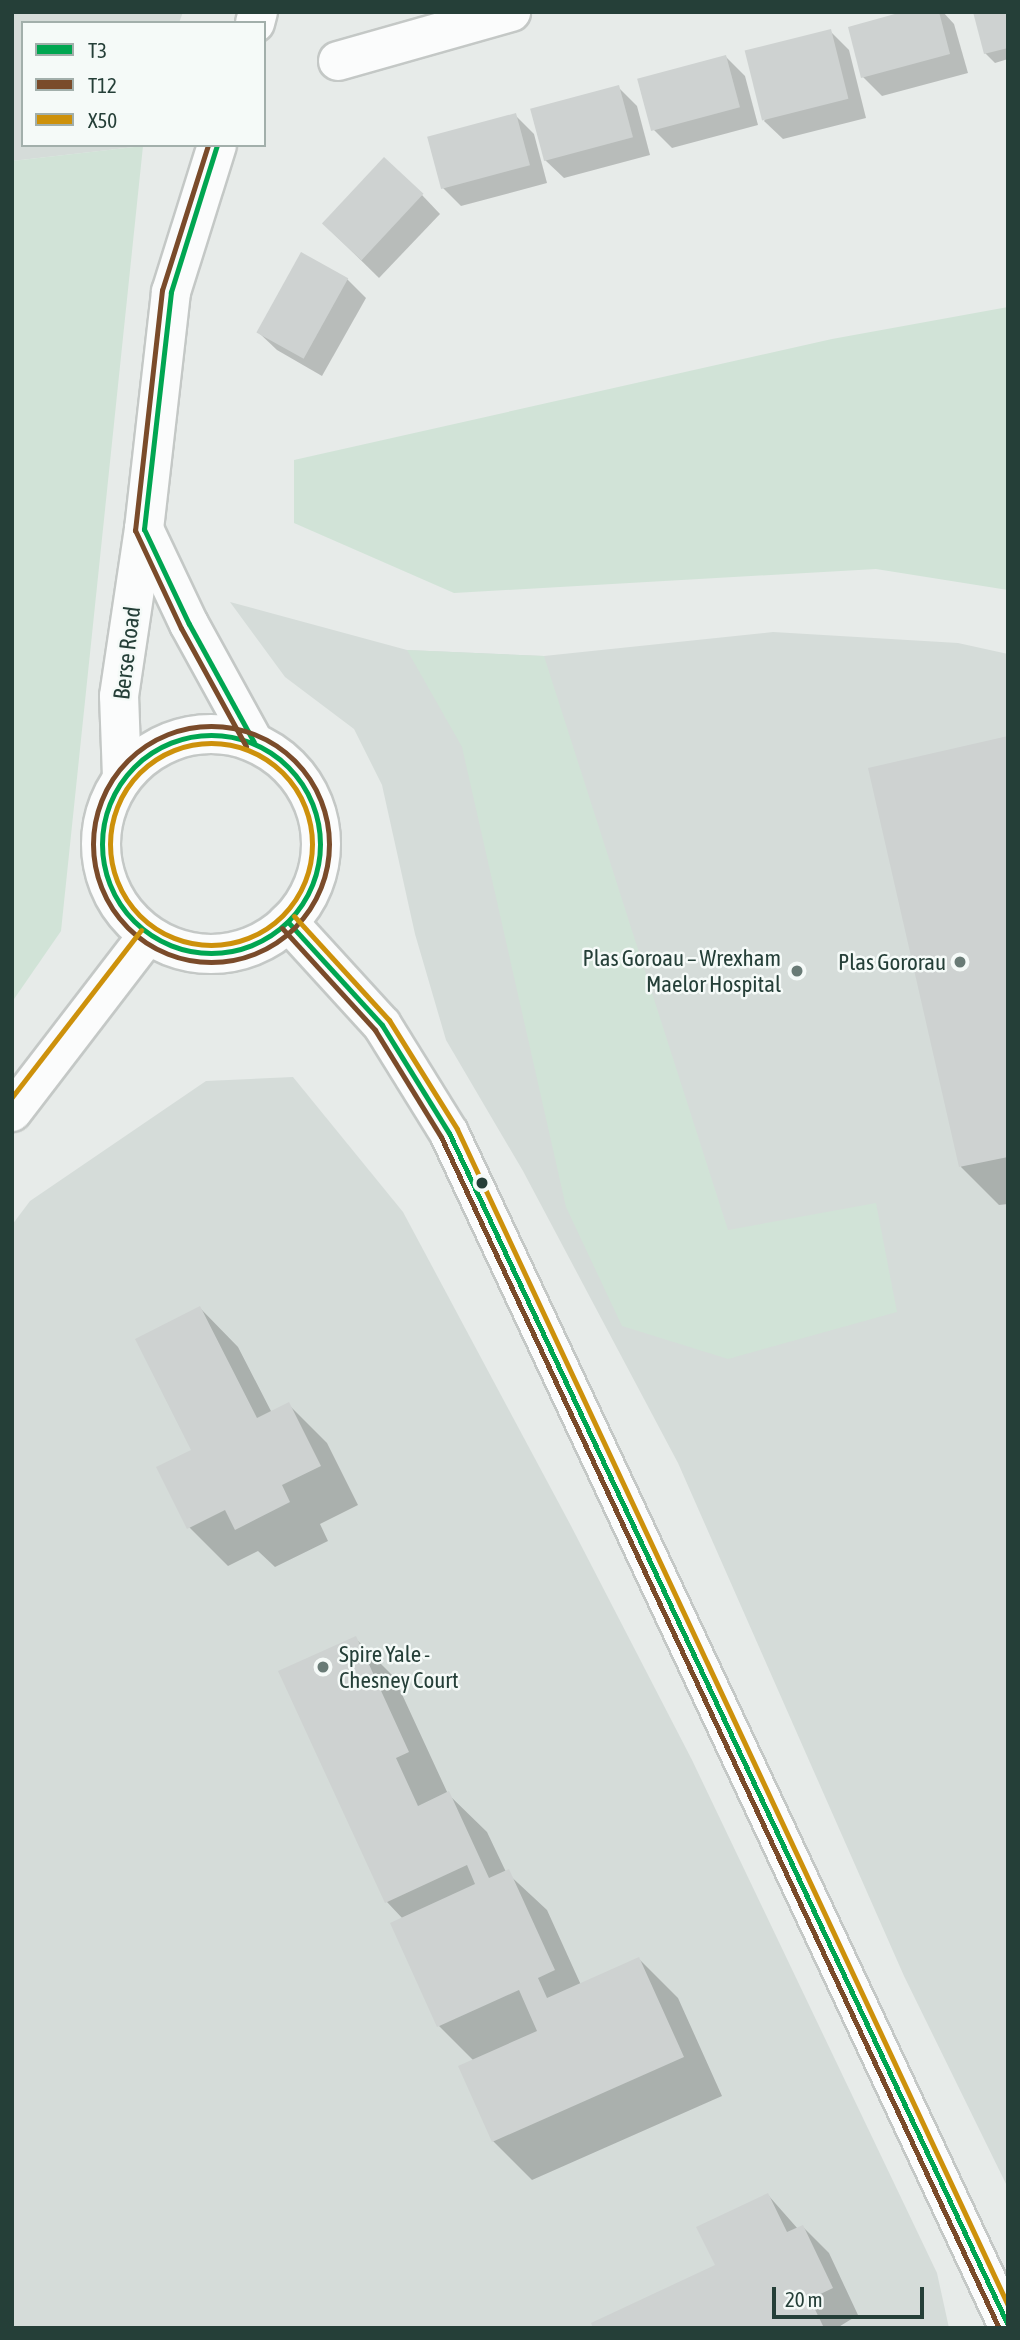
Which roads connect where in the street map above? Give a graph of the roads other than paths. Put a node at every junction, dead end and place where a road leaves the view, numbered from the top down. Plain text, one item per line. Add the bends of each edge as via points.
1 (512, 12) edge
2 (338, 61) dead end
3 (216, 147) edge
4 (144, 529) junction
5 (254, 742) junction
6 (122, 777) junction
7 (288, 922) junction
8 (148, 935) junction
9 (12, 1112) edge
10 (1008, 2326) edge

1 - 2 main road
3 - 4 main road, Berse Road via 171,292
4 - 5 main road, Berse Road via 189,624
4 - 6 main road, Berse Road via 119,696
5 - 6 main road via 219,733 182,737 149,752
5 - 7 main road via 285,761 307,789 319,823 320,859 309,893
6 - 8 main road via 106,809 102,833 106,879 122,911
7 - 8 main road via 256,944 220,954 183,951
7 - 10 main road via 382,1025 449,1133
8 - 9 main road

